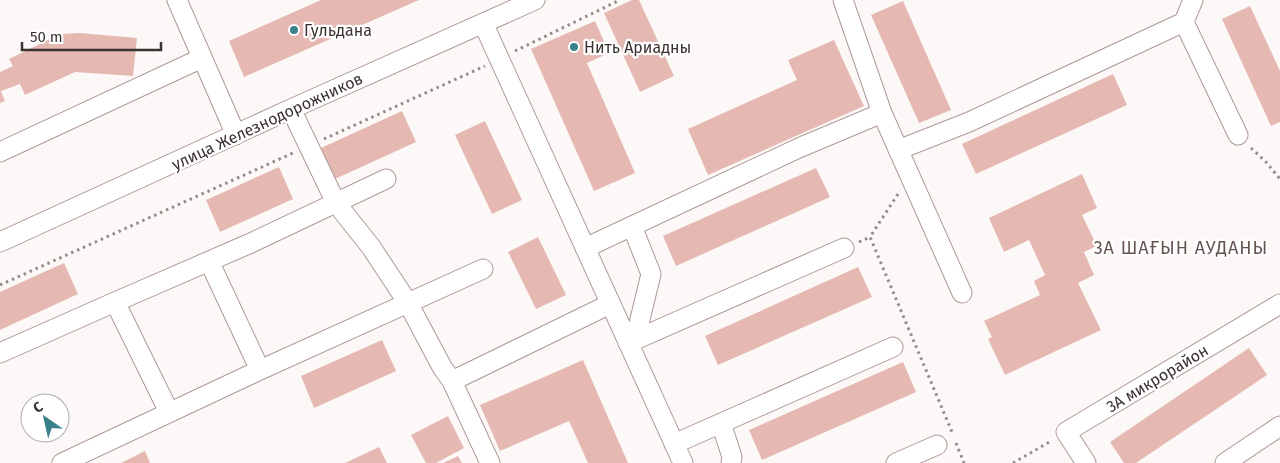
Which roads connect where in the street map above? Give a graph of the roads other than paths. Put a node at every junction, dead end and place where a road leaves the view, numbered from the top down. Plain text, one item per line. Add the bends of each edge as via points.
1 (177, 0) edge
2 (535, 0) edge
3 (843, 0) edge
4 (1193, 0) edge
5 (1184, 22) junction
6 (483, 24) junction
7 (202, 58) junction
8 (291, 109) junction
9 (882, 113) junction
10 (236, 135) junction
11 (1238, 135) road end
12 (898, 150) junction
13 (0, 152) edge
14 (386, 179) dead end
15 (336, 203) junction
16 (632, 226) junction
17 (0, 242) edge
18 (585, 248) junction
19 (844, 248) dead end
20 (209, 261) junction
21 (483, 269) dead end
22 (962, 293) dead end
23 (115, 302) junction
24 (408, 303) junction
25 (610, 304) junction
26 (1280, 304) edge
27 (632, 341) junction
28 (893, 347) dead end
29 (0, 353) edge
30 (260, 370) junction
31 (452, 381) junction
32 (170, 412) junction
33 (721, 423) junction
34 (1280, 426) edge
35 (674, 444) junction
36 (937, 445) dead end
37 (62, 463) edge
38 (490, 463) edge
39 (683, 463) edge
40 (731, 463) edge
41 (896, 463) edge
42 (1086, 463) edge
43 (1225, 463) edge

1 - 7 street
2 - 6 street, улица Железнодорожников
3 - 9 street
4 - 5 street
5 - 11 street
5 - 12 street via 969,122
6 - 8 street, улица Железнодорожников
6 - 18 street
7 - 10 street
7 - 13 street
8 - 10 street, улица Железнодорожников
8 - 15 street
9 - 12 street
9 - 16 street
10 - 17 street, улица Железнодорожников
12 - 22 street
14 - 15 street
15 - 20 street
15 - 24 street via 371,247
16 - 18 street
16 - 27 street via 651,274
18 - 25 street
19 - 27 street
20 - 23 street
20 - 30 street
21 - 24 street
23 - 29 street
23 - 32 street
24 - 30 street
24 - 31 street
25 - 27 street
25 - 31 street
26 - 42 street, 3А микрорайон via 1066,432
27 - 35 street
28 - 33 street
30 - 32 street
31 - 38 street
32 - 37 street
33 - 35 street
33 - 40 street
34 - 43 street
35 - 39 street
36 - 41 street

